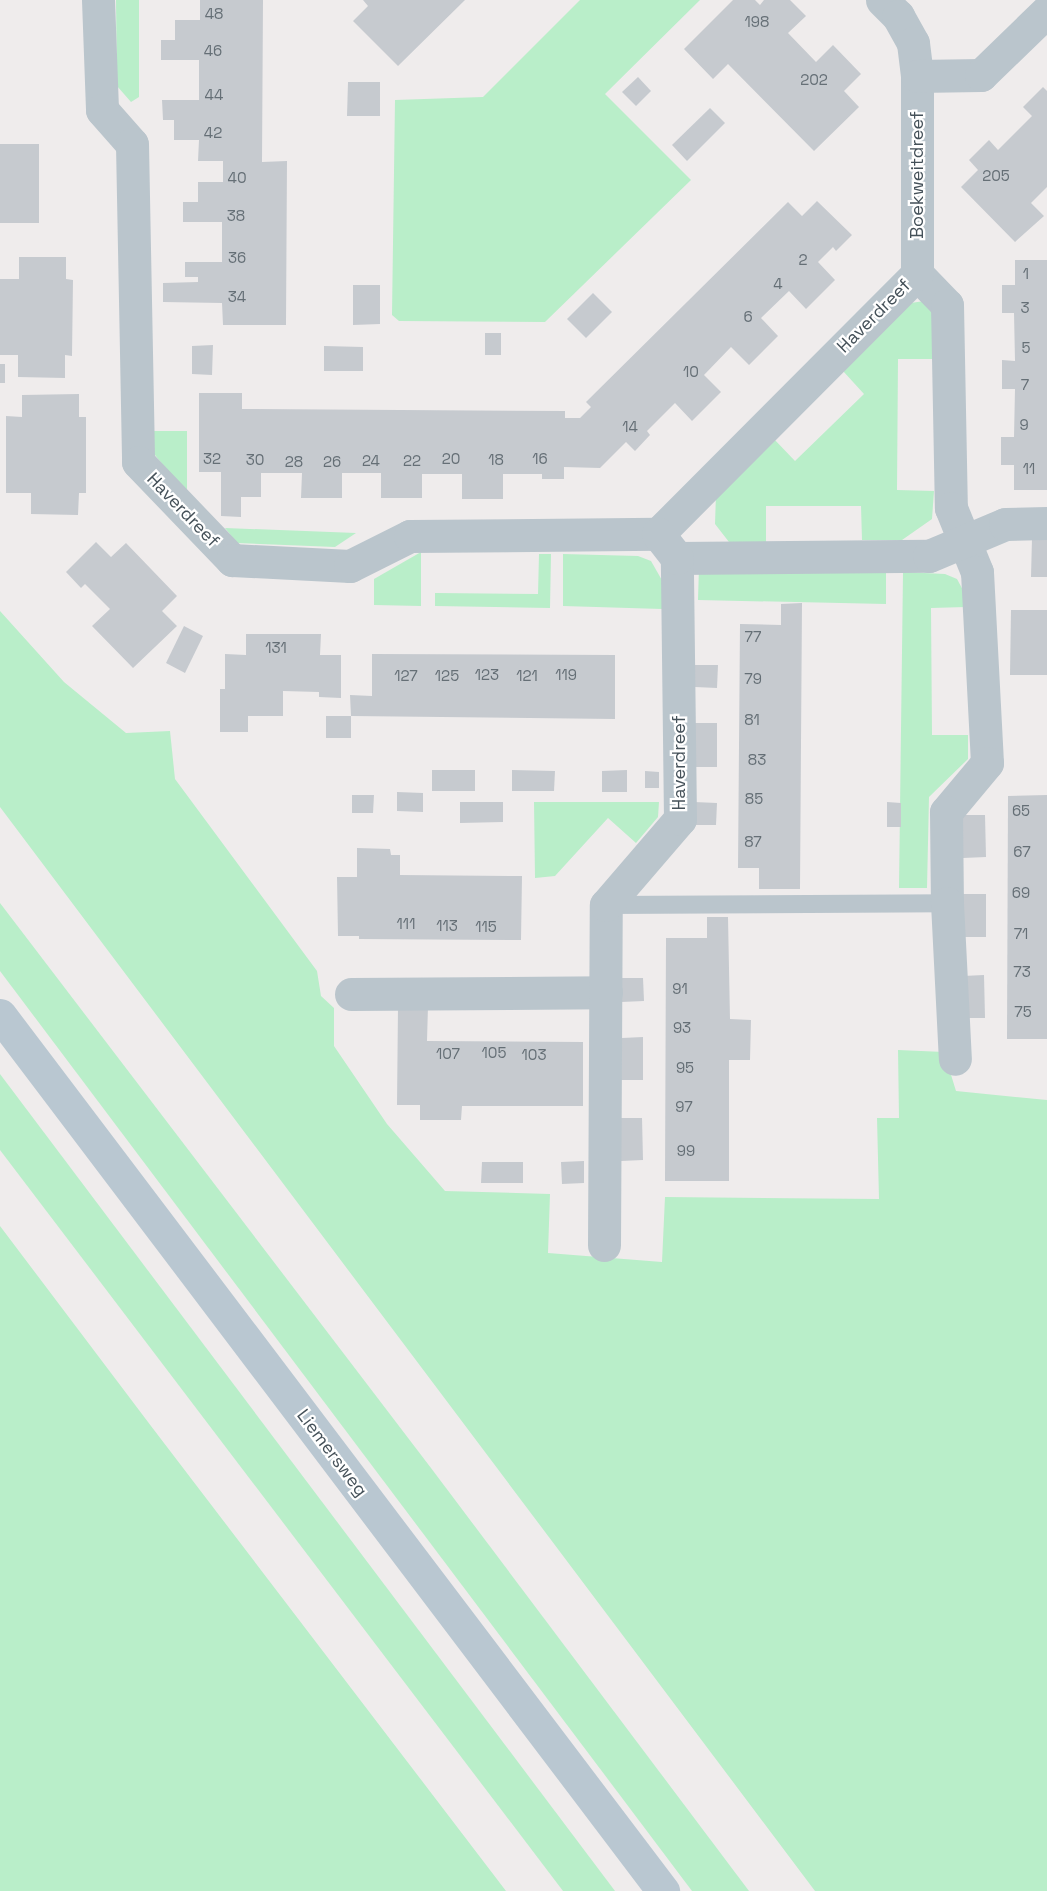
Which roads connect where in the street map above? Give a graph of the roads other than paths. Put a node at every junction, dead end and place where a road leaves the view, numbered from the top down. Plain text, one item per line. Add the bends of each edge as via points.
1 (98, 0) edge
2 (882, 0) edge
3 (1047, 11) edge
4 (917, 76) junction
5 (917, 274) junction
6 (1047, 523) edge
7 (965, 541) junction
8 (668, 546) junction
9 (947, 903) junction
10 (606, 905) junction
11 (606, 992) junction
12 (351, 994) dead end
13 (0, 1015) edge
14 (955, 1059) dead end
15 (604, 1245) dead end
16 (663, 1891) edge

1 - 8 street, Haverdreef via 102,110 132,144 138,462 232,560 350,566 410,536
2 - 4 street, Boekweitdreef via 898,16 912,43
3 - 4 street via 981,75
4 - 5 street, Boekweitdreef
5 - 7 street, Haverdreef via 947,305 951,508
5 - 8 street, Haverdreef
6 - 7 street, Haverdreef via 1005,524
7 - 8 street, Haverdreef via 929,556
7 - 9 street, Haverdreef via 977,572 987,763 946,812
8 - 10 street, Haverdreef via 680,819
9 - 10 lane
9 - 14 street, Haverdreef
10 - 11 street
11 - 12 street
11 - 15 street
13 - 16 main road, Liemersweg

